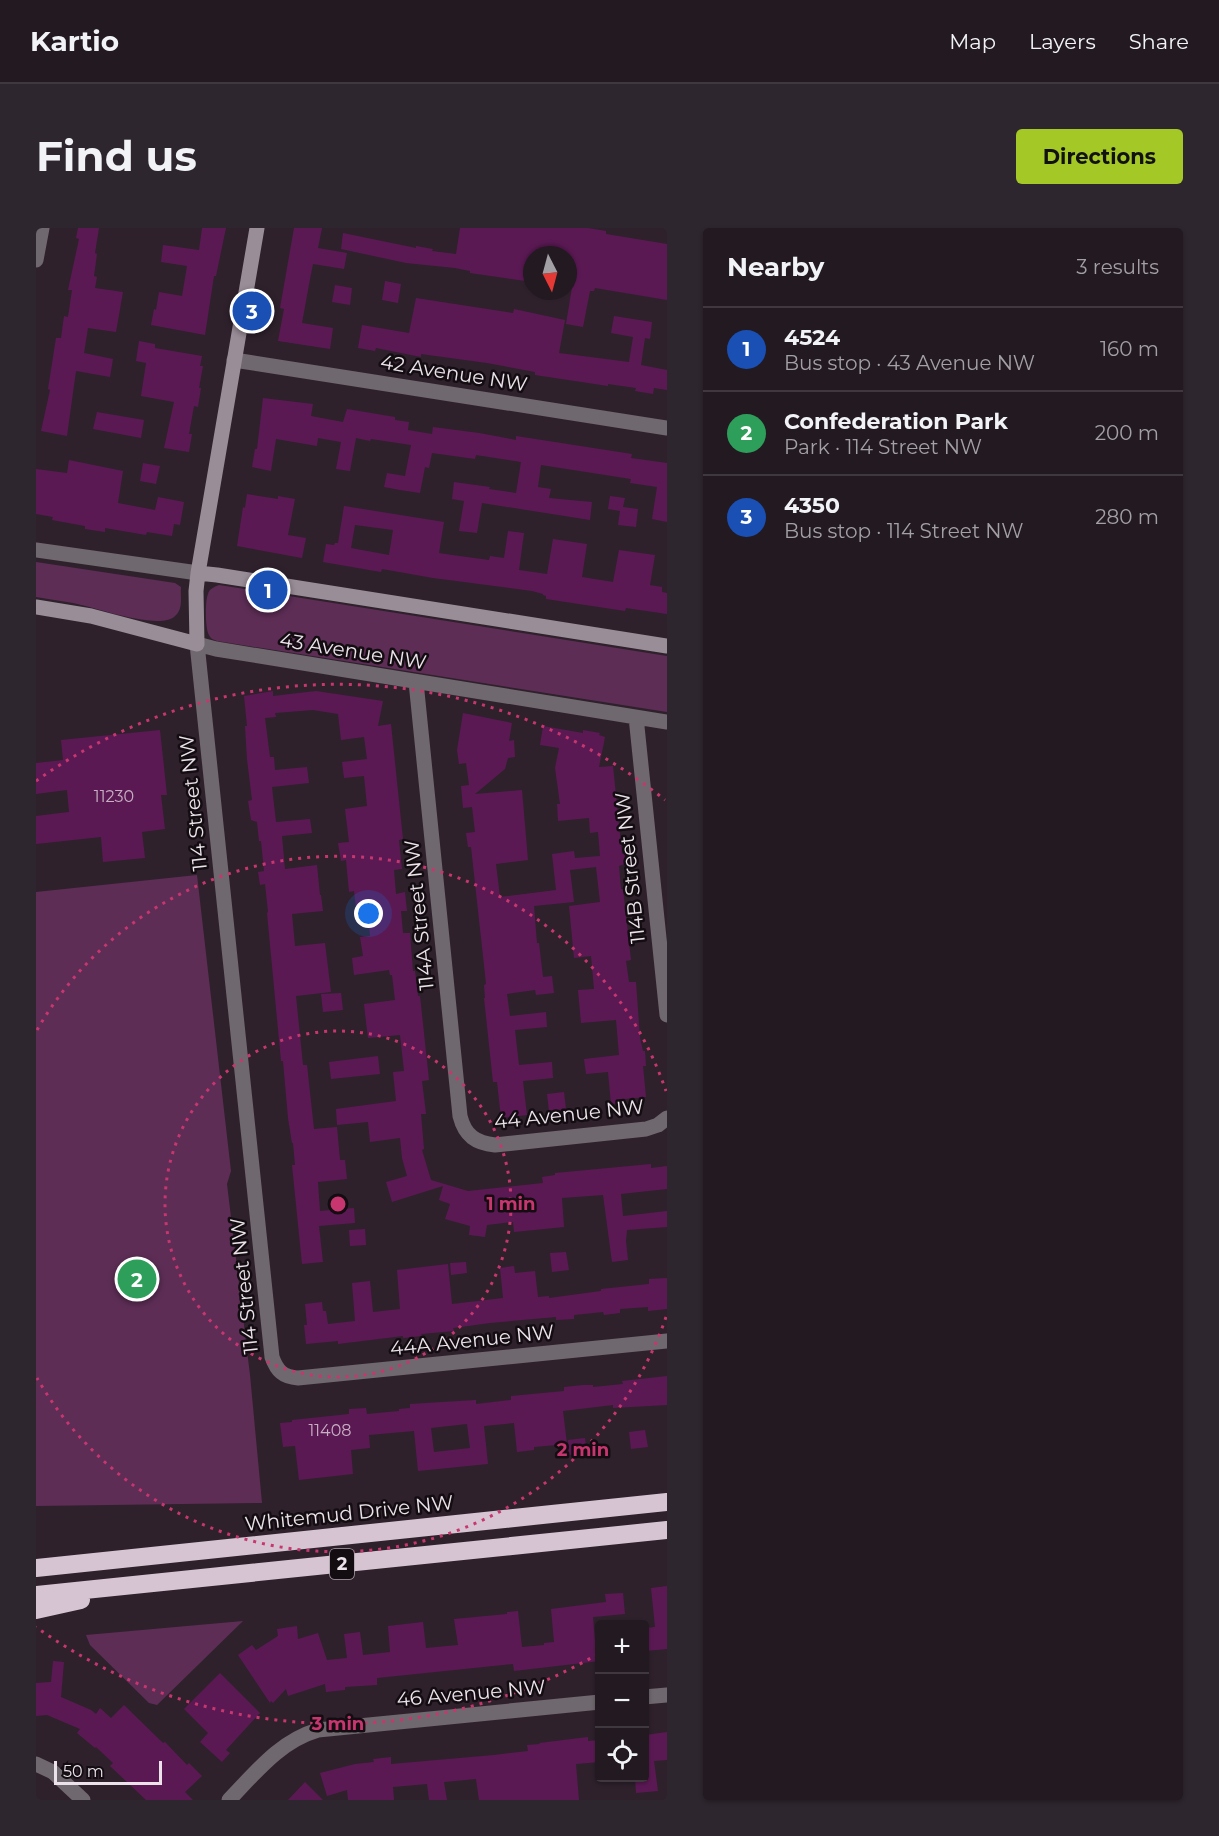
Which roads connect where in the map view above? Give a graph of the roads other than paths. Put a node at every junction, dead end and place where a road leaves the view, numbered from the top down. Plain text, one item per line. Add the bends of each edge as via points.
1 (42, 228) edge
2 (257, 228) edge
3 (36, 260) edge
4 (234, 360) junction
5 (667, 428) edge
6 (36, 550) edge
7 (198, 573) junction
8 (36, 607) edge
9 (197, 644) junction
10 (667, 646) edge
11 (416, 682) junction
12 (636, 717) junction
13 (667, 722) edge
14 (667, 1015) edge
15 (667, 1118) edge
16 (474, 1140) joint
17 (667, 1341) edge
18 (282, 1373) joint
19 (667, 1502) edge
20 (667, 1530) edge
21 (36, 1555) edge
22 (154, 1557) junction
23 (36, 1568) edge
24 (160, 1583) junction
25 (36, 1594) edge
26 (36, 1610) edge
27 (667, 1695) edge
28 (649, 1697) edge
29 (595, 1702) edge
30 (36, 1764) edge
31 (83, 1800) edge
32 (229, 1800) edge

1 - 3 street
2 - 4 street, 114 Street NW
4 - 5 street, 42 Avenue NW
4 - 7 street, 114 Street NW
6 - 7 street
7 - 9 street, 114 Street NW
7 - 10 street
8 - 9 street, 43 Avenue NW via 91,616
9 - 11 street, 43 Avenue NW
9 - 18 street, 114 Street NW via 272,1357
11 - 12 street, 43 Avenue NW
11 - 16 street, 114A Street NW via 460,1116
12 - 13 street, 43 Avenue NW
12 - 14 street, 114B Street NW
15 - 16 street, 44 Avenue NW via 646,1129 495,1144
17 - 18 street, 44A Avenue NW via 298,1378
19 - 22 highway, Whitemud Drive NW / 2
20 - 24 highway, 2
21 - 22 highway
22 - 23 highway, Whitemud Drive NW / 2
24 - 25 highway, 2
24 - 26 highway
27 - 28 street
29 - 32 street, 46 Avenue NW via 318,1730 282,1747
30 - 31 street via 53,1772

